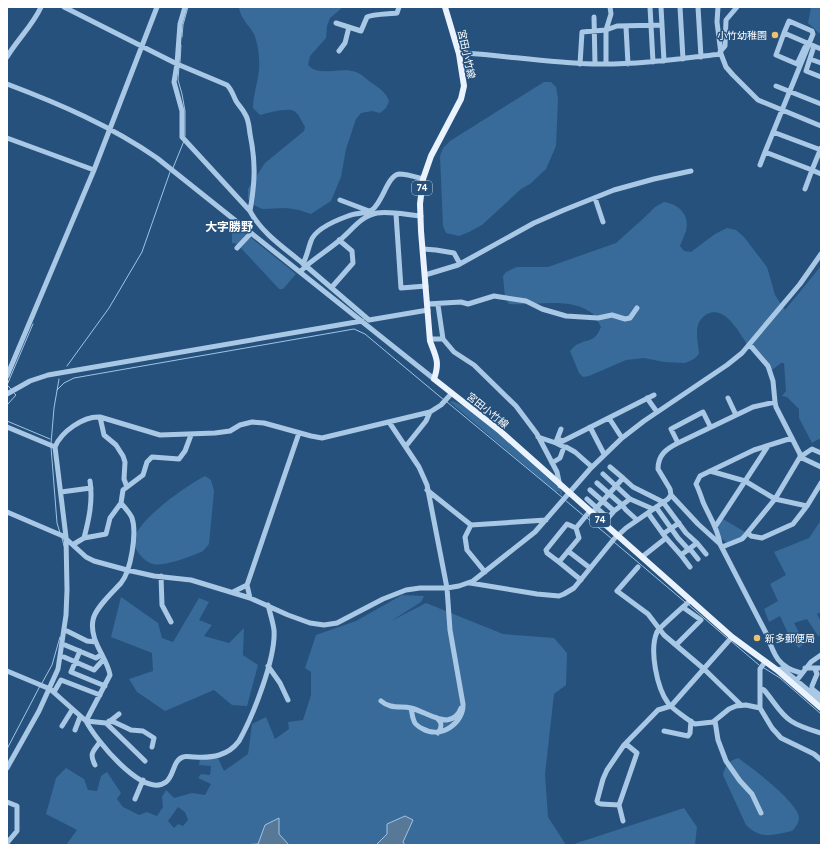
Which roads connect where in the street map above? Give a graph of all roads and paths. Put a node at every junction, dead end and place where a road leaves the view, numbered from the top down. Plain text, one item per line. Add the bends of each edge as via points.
1 (41, 7) edge
2 (64, 7) edge
3 (156, 7) edge
4 (185, 7) edge
5 (399, 7) edge
6 (445, 7) edge
7 (610, 7) edge
8 (650, 7) edge
9 (661, 7) edge
10 (680, 7) edge
11 (698, 7) edge
12 (718, 7) edge
13 (737, 7) edge
14 (594, 17) dead end
15 (336, 23) dead end
16 (662, 25) junction
17 (651, 26) junction
18 (349, 27) junction
19 (626, 27) junction
20 (594, 30) junction
21 (606, 30) junction
22 (784, 33) junction
23 (810, 44) junction
24 (142, 46) junction
25 (821, 49) edge
26 (339, 51) dead end
27 (721, 53) junction
28 (459, 54) junction
29 (7, 57) edge
30 (701, 57) junction
31 (683, 59) junction
32 (810, 59) junction
33 (664, 61) junction
34 (653, 62) junction
35 (821, 63) edge
36 (177, 64) junction
37 (580, 64) junction
38 (595, 64) junction
39 (606, 64) junction
40 (628, 64) junction
41 (821, 77) edge
42 (7, 84) edge
43 (776, 86) dead end
44 (790, 91) junction
45 (821, 104) edge
46 (782, 110) junction
47 (821, 126) edge
48 (111, 129) junction
49 (773, 132) junction
50 (7, 138) edge
51 (821, 149) edge
52 (765, 152) junction
53 (760, 165) dead end
54 (94, 170) junction
55 (812, 170) junction
56 (692, 171) dead end
57 (821, 174) edge
58 (423, 179) junction
59 (805, 189) dead end
60 (595, 198) junction
61 (340, 200) dead end
62 (250, 211) junction
63 (369, 211) junction
64 (375, 214) junction
65 (396, 214) junction
66 (421, 216) junction
67 (603, 222) dead end
68 (251, 233) junction
69 (339, 240) junction
70 (238, 248) dead end
71 (422, 249) junction
72 (821, 254) edge
73 (460, 264) junction
74 (304, 265) junction
75 (300, 272) junction
76 (425, 275) junction
77 (426, 286) junction
78 (332, 287) junction
79 (438, 304) junction
80 (427, 307) junction
81 (637, 308) dead end
82 (362, 321) junction
83 (430, 339) junction
84 (443, 339) junction
85 (750, 345) junction
86 (7, 376) edge
87 (434, 379) junction
88 (452, 393) junction
89 (7, 394) edge
90 (654, 395) dead end
91 (647, 398) junction
92 (728, 398) dead end
93 (775, 402) junction
94 (430, 412) junction
95 (657, 412) junction
96 (736, 414) junction
97 (100, 417) junction
98 (609, 418) junction
99 (389, 422) junction
100 (710, 426) junction
101 (7, 427) edge
102 (590, 427) junction
103 (561, 429) dead end
104 (299, 433) junction
105 (191, 434) junction
106 (538, 437) junction
107 (622, 438) junction
108 (792, 438) junction
109 (557, 441) junction
110 (678, 442) junction
111 (406, 446) junction
112 (768, 446) junction
113 (54, 447) junction
114 (564, 447) junction
115 (604, 454) junction
116 (821, 454) edge
117 (800, 458) junction
118 (552, 463) junction
119 (592, 467) junction
120 (610, 467) dead end
121 (821, 467) edge
122 (710, 471) junction
123 (603, 474) dead end
124 (622, 478) junction
125 (745, 481) junction
126 (90, 482) dead end
127 (597, 482) dead end
128 (821, 484) edge
129 (560, 486) junction
130 (616, 486) junction
131 (632, 486) junction
132 (127, 487) junction
133 (90, 488) junction
134 (427, 490) junction
135 (590, 490) dead end
136 (61, 492) junction
137 (568, 493) junction
138 (609, 493) junction
139 (671, 495) junction
140 (628, 497) junction
141 (775, 498) junction
142 (587, 499) dead end
143 (603, 501) junction
144 (663, 502) junction
145 (121, 503) junction
146 (622, 505) junction
147 (807, 506) junction
148 (597, 508) junction
149 (652, 510) junction
150 (614, 511) junction
151 (7, 512) edge
152 (588, 515) junction
153 (546, 520) junction
154 (636, 520) junction
155 (679, 523) junction
156 (471, 525) junction
157 (716, 527) junction
158 (576, 528) junction
159 (671, 528) junction
160 (748, 533) junction
161 (65, 536) junction
162 (664, 536) junction
163 (84, 538) junction
164 (614, 539) junction
165 (697, 543) junction
166 (74, 544) junction
167 (721, 545) junction
168 (689, 549) junction
169 (568, 551) junction
170 (706, 554) dead end
171 (681, 555) junction
172 (642, 557) junction
173 (698, 559) dead end
174 (559, 562) junction
175 (638, 567) dead end
176 (690, 567) dead end
177 (590, 568) junction
178 (127, 570) junction
179 (484, 572) junction
180 (161, 576) junction
181 (581, 580) junction
182 (469, 583) junction
183 (246, 585) junction
184 (447, 588) junction
185 (233, 592) junction
186 (250, 598) junction
187 (687, 604) junction
188 (268, 606) junction
189 (171, 622) dead end
190 (658, 629) junction
191 (67, 631) dead end
192 (730, 639) junction
193 (96, 642) junction
194 (65, 645) dead end
195 (676, 645) junction
196 (80, 651) junction
197 (821, 655) edge
198 (64, 657) dead end
199 (102, 657) junction
200 (76, 662) junction
201 (765, 662) junction
202 (268, 666) junction
203 (805, 668) junction
204 (821, 668) edge
205 (704, 669) junction
206 (815, 669) junction
207 (777, 670) junction
208 (7, 671) edge
209 (801, 673) junction
210 (76, 674) junction
211 (818, 679) edge
212 (797, 680) junction
213 (72, 684) junction
214 (105, 686) junction
215 (760, 688) junction
216 (51, 690) junction
217 (100, 695) junction
218 (821, 696) edge
219 (288, 700) dead end
220 (381, 701) dead end
221 (821, 701) edge
222 (463, 704) junction
223 (741, 705) junction
224 (670, 706) junction
225 (411, 708) junction
226 (760, 708) junction
227 (821, 708) edge
228 (72, 710) junction
229 (119, 714) dead end
230 (80, 717) junction
231 (437, 718) junction
232 (86, 721) junction
233 (691, 721) junction
234 (715, 721) junction
235 (108, 722) junction
236 (62, 726) dead end
237 (74, 730) dead end
238 (664, 731) dead end
239 (438, 732) junction
240 (821, 733) edge
241 (100, 742) junction
242 (626, 744) junction
243 (152, 746) dead end
244 (821, 760) edge
245 (145, 761) dead end
246 (95, 765) dead end
247 (7, 768) edge
248 (143, 780) junction
249 (135, 799) dead end
250 (7, 802) edge
251 (619, 806) junction
252 (761, 812) dead end
253 (623, 822) dead end
254 (7, 843) edge

1 - 29 street
2 - 24 street
3 - 24 street
4 - 36 street via 180,24
5 - 18 street via 397,13 367,17 362,31
6 - 28 main road, 宮田小竹線 / 74
7 - 21 street via 611,14
8 - 17 street
9 - 16 street
10 - 31 street
11 - 30 street
12 - 27 street
13 - 27 street via 726,20 726,46
14 - 20 street
15 - 18 street
16 - 17 street
16 - 33 street
17 - 19 street
17 - 34 street
18 - 26 street via 345,44
19 - 21 street via 617,26
19 - 40 street
20 - 21 street
20 - 37 street via 582,32
20 - 38 street
21 - 39 street
22 - 23 street
22 - 23 street via 789,21 812,30 814,34
22 - 23 street via 776,55 797,64
23 - 25 street
23 - 32 street
23 - 44 street
24 - 36 street
24 - 48 street
27 - 30 street
27 - 46 street via 726,67 751,94 762,102
28 - 37 street
28 - 58 main road, 宮田小竹線 / 74 via 463,77 461,99 431,156
30 - 31 street
31 - 33 street
32 - 35 street
32 - 41 street via 806,71
33 - 34 street
34 - 40 street
36 - 62 street via 174,82 181,104 184,139
36 - 62 street via 227,85 245,112 254,148 254,188
37 - 38 street
38 - 39 street
39 - 40 street
42 - 48 street via 68,108
43 - 44 street
44 - 45 street
44 - 46 street
46 - 47 street
46 - 49 street
48 - 54 street
48 - 68 street via 170,167
49 - 51 street
49 - 52 street
50 - 54 street
51 - 55 street
52 - 53 street
52 - 55 street
54 - 86 street
55 - 57 street
55 - 59 street
56 - 60 street via 614,190
58 - 63 street via 396,175 390,180 379,203
58 - 66 main road, 宮田小竹線 / 74
60 - 67 street
60 - 73 street via 534,223
61 - 63 street
62 - 74 street via 264,231
63 - 64 street
63 - 74 street via 339,219 315,234
64 - 65 street
64 - 69 street via 355,224
65 - 66 street
65 - 77 street via 400,288
66 - 71 main road, 宮田小竹線 / 74
68 - 70 street
68 - 75 street
69 - 74 street
69 - 78 street via 352,251 353,263
71 - 73 street via 454,253
71 - 76 main road, 宮田小竹線 / 74
72 - 85 street
73 - 76 street
74 - 75 street
74 - 78 street
75 - 82 street
76 - 77 main road, 宮田小竹線 / 74
77 - 80 main road, 宮田小竹線 / 74
78 - 80 street via 369,320
79 - 80 street
79 - 81 street via 468,304 494,296 526,301 566,316 617,316 625,319 630,318
79 - 84 street
80 - 83 main road, 宮田小竹線 / 74
82 - 87 street
82 - 89 street via 48,375 30,381
83 - 84 street
83 - 87 main road, 宮田小竹線 / 74 via 438,362
84 - 106 street via 454,352 474,365 516,406
85 - 93 street via 768,366 773,381
85 - 95 street via 727,365
87 - 88 main road, 宮田小竹線 / 74
88 - 94 street
88 - 129 main road, 宮田小竹線 / 74 via 500,431
90 - 91 street
91 - 95 street
91 - 98 street
92 - 96 street
93 - 96 street
93 - 108 street
94 - 99 street
94 - 111 street
95 - 107 street
96 - 100 street
97 - 105 street via 160,435
97 - 113 street via 93,417 66,431
97 - 132 street via 104,435 116,445 123,456
98 - 102 street
98 - 107 street
99 - 104 street via 322,438
99 - 111 street
100 - 110 street
100 - 110 street via 703,412 671,429
101 - 113 street
102 - 109 street via 563,441
102 - 115 street
103 - 109 street
104 - 105 street via 252,422 215,434
104 - 183 street
105 - 132 street via 179,459 152,456 143,475
106 - 109 street
106 - 118 street
107 - 115 street
108 - 112 street
108 - 117 street
109 - 114 street
110 - 139 street via 664,452 658,465
111 - 134 street via 423,474
112 - 122 street
112 - 125 street
113 - 136 street
114 - 118 street via 560,458
114 - 119 street via 575,452
115 - 119 street
116 - 117 street via 812,449
117 - 121 street
117 - 141 street
118 - 129 street
119 - 137 street
120 - 124 street
122 - 125 street
122 - 157 street via 700,476 696,484
123 - 130 street
124 - 130 street
124 - 131 street
125 - 141 street
125 - 157 street
126 - 133 street
127 - 138 street
128 - 147 street
129 - 137 main road, 宮田小竹線 / 74
130 - 138 street
130 - 140 street
131 - 140 street
131 - 144 street
132 - 145 street
133 - 136 street
133 - 163 street via 91,506
134 - 156 street
134 - 184 street
135 - 143 street
136 - 161 street
137 - 152 main road, 宮田小竹線 / 74
137 - 153 street
138 - 143 street
138 - 146 street
139 - 144 street
139 - 167 street
140 - 146 street
140 - 149 street
141 - 147 street
141 - 160 street
142 - 148 street
143 - 148 street
143 - 150 street
144 - 149 street
144 - 155 street
145 - 163 street via 110,518 106,534
145 - 178 street via 131,516 133,527 133,543
146 - 150 street
146 - 154 street
147 - 160 street via 793,524 778,531 762,538
148 - 150 street via 608,518
148 - 152 street
149 - 154 street
149 - 159 street
149 - 162 street
151 - 161 street
152 - 158 street
152 - 164 main road, 宮田小竹線 / 74
153 - 156 street
153 - 179 street
154 - 164 street
155 - 159 street
155 - 165 street
156 - 179 street via 465,537 467,550
157 - 167 street
158 - 169 street via 579,538
158 - 174 street via 567,524 546,550
159 - 162 street
159 - 168 street
160 - 167 street via 742,539
161 - 166 street
161 - 216 street via 66,615 58,669
162 - 171 street
162 - 172 street
163 - 166 street
164 - 172 main road, 宮田小竹線 / 74
164 - 177 street
165 - 168 street
165 - 170 street
166 - 178 street via 86,557 94,561
167 - 209 street via 775,656 782,663
168 - 171 street
168 - 173 street
169 - 174 street
169 - 177 street
171 - 176 street
172 - 187 main road, 宮田小竹線 / 74
174 - 181 street
175 - 190 street via 617,591 648,614
177 - 181 street
178 - 180 street
178 - 193 street via 124,579 94,616 92,627
179 - 182 street
180 - 185 street via 191,580
180 - 189 street via 162,605
181 - 182 street via 570,592 559,596
182 - 184 street
183 - 185 street
183 - 186 street
184 - 188 street via 406,590 329,625 310,622
184 - 222 street via 450,630
185 - 186 street
186 - 188 street
187 - 190 street
187 - 192 main road, 宮田小竹線 / 74
187 - 195 street via 701,620
188 - 202 street via 274,638
190 - 195 street
190 - 224 street via 655,667 659,684
191 - 193 street
192 - 201 main road, 宮田小竹線 / 74
192 - 205 street
193 - 199 street
194 - 196 street
195 - 205 street
196 - 199 street via 96,658
196 - 200 street
197 - 203 street
198 - 200 street
199 - 200 street via 94,670
199 - 214 street via 110,675
200 - 210 street via 71,672
201 - 207 main road, 宮田小竹線 / 74
201 - 215 street via 760,669
202 - 219 street
202 - 248 street via 256,703 235,746 224,754 180,758 170,777 163,783 156,785
203 - 206 street
203 - 209 street
204 - 206 street
205 - 223 street
205 - 224 street
206 - 211 street
207 - 212 street via 785,671
207 - 227 main road, 宮田小竹線 / 74
208 - 216 street
209 - 212 street
210 - 213 street
210 - 214 street
211 - 218 street via 812,689
212 - 221 street
213 - 216 street via 60,680
213 - 217 street
214 - 217 street
215 - 226 street
215 - 240 street via 790,720
216 - 228 street
216 - 247 street
217 - 232 street
220 - 225 street via 387,706
222 - 231 street via 460,712 452,719
222 - 239 street via 462,715 456,723
223 - 226 street
223 - 234 street via 729,709
224 - 233 street
224 - 242 street via 658,710
225 - 231 street
225 - 239 street via 413,720 419,727 428,732
226 - 244 street via 781,738
228 - 230 street
228 - 236 street
229 - 235 street
230 - 232 street
230 - 237 street
231 - 239 street via 441,727
232 - 235 street
232 - 241 street
233 - 234 street via 695,724
233 - 238 street via 688,736
234 - 252 street via 718,740 726,761 752,794
235 - 243 street via 145,732 154,738
235 - 245 street
241 - 246 street via 91,754
241 - 248 street via 118,763
242 - 251 street via 637,753
242 - 251 street via 603,779 597,801 601,804
248 - 249 street
250 - 254 street via 17,806 17,832
251 - 253 street

